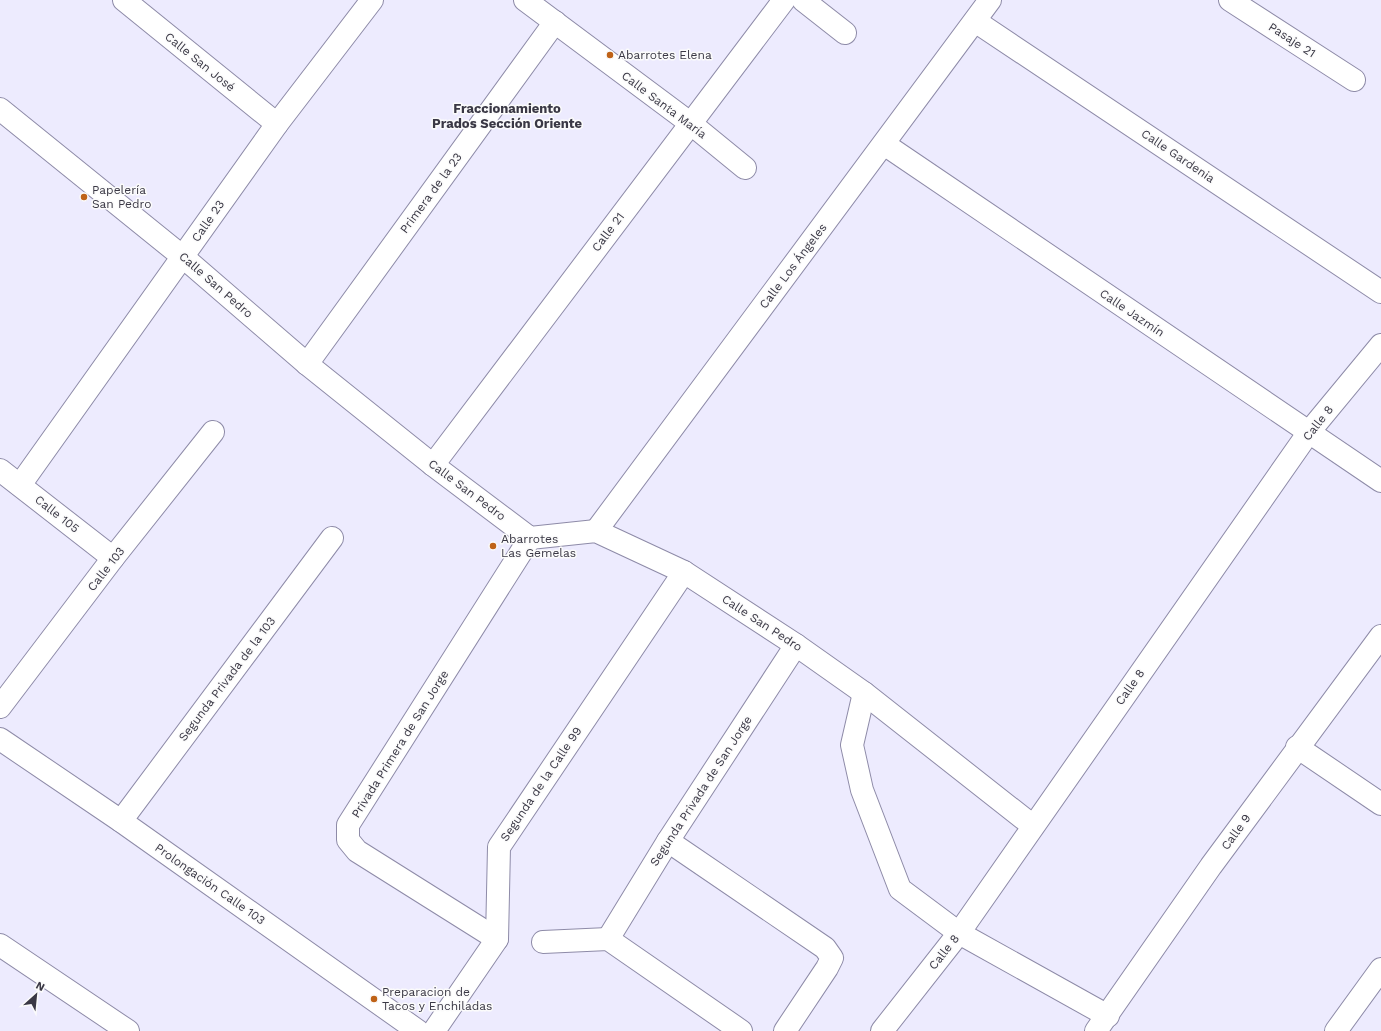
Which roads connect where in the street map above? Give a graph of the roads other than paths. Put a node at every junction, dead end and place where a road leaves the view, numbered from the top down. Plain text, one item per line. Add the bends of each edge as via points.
1 (124, 0) edge
2 (372, 0) edge
3 (525, 0) edge
4 (784, 0) edge
5 (803, 0) edge
6 (990, 0) edge
7 (1230, 0) edge
8 (975, 21) junction
9 (555, 22) junction
10 (845, 33) dead end
11 (1354, 80) dead end
12 (0, 109) edge
13 (690, 123) junction
14 (277, 124) junction
15 (884, 144) junction
16 (745, 168) dead end
17 (183, 256) junction
18 (1381, 292) edge
19 (1381, 345) edge
20 (307, 364) junction
21 (213, 432) dead end
22 (1309, 432) junction
23 (433, 465) junction
24 (0, 470) edge
25 (1381, 481) edge
26 (20, 485) junction
27 (596, 531) junction
28 (332, 538) dead end
29 (530, 538) junction
30 (113, 558) junction
31 (684, 572) junction
32 (1381, 636) edge
33 (796, 645) junction
34 (864, 693) junction
35 (0, 707) edge
36 (0, 739) edge
37 (1297, 747) junction
38 (1381, 804) edge
39 (121, 821) junction
40 (1033, 826) junction
41 (668, 841) junction
42 (959, 933) junction
43 (497, 939) junction
44 (608, 939) junction
45 (543, 942) dead end
46 (0, 945) edge
47 (1381, 969) edge
48 (1102, 1023) edge
49 (128, 1031) edge
50 (418, 1031) edge
51 (434, 1031) edge
52 (741, 1031) edge
53 (785, 1031) edge
54 (882, 1031) edge
55 (1336, 1031) edge

1 - 14 street, Calle San José
2 - 14 street, Calle 23
3 - 9 street, Calle Santa María
4 - 13 street, Calle 21
5 - 10 street
6 - 8 street, Calle Los Ángeles
7 - 11 street, Pasaje 21
8 - 15 street, Calle Los Ángeles
8 - 18 street, Calle Gardenia
9 - 13 street, Calle Santa María
9 - 20 street, Primera de la 23
12 - 17 street, Calle San Pedro
13 - 16 street, Calle Santa María
13 - 23 street, Calle 21
14 - 17 street, Calle 23
15 - 22 street, Calle Jazmín
15 - 27 street, Calle Los Ángeles
17 - 20 street, Calle San Pedro
17 - 26 street, Calle 23
19 - 22 street, Calle 8
20 - 23 street, Calle San Pedro
21 - 30 street, Calle 103
22 - 25 street, Calle Jazmín
22 - 40 street, Calle 8
23 - 29 street, Calle San Pedro
24 - 26 street, Calle 105
26 - 30 street, Calle 105
27 - 29 street
27 - 31 street, Calle San Pedro
28 - 39 street, Segunda Privada de la 103
29 - 43 street, Privada Primera de San Jorge via 348,825 348,840 357,851
30 - 35 street, Calle 103
31 - 33 street, Calle San Pedro
31 - 43 street, Segunda de la Calle 99 via 499,847
32 - 37 street, Calle 9
33 - 34 street, Calle San Pedro
33 - 41 street, Segunda Privada de San Jorge
34 - 40 street, Calle San Pedro
34 - 42 street via 852,745 862,790 900,889
36 - 39 street, Prolongación Calle 103
37 - 38 street
37 - 48 street, Calle 9
39 - 50 street, Prolongación Calle 103
40 - 42 street, Calle 8
41 - 44 street, Segunda Privada de San Jorge
41 - 53 street via 825,948 832,958
42 - 48 street
42 - 54 street, Calle 8
43 - 51 street
44 - 45 street
44 - 52 street
46 - 49 street
47 - 55 street

